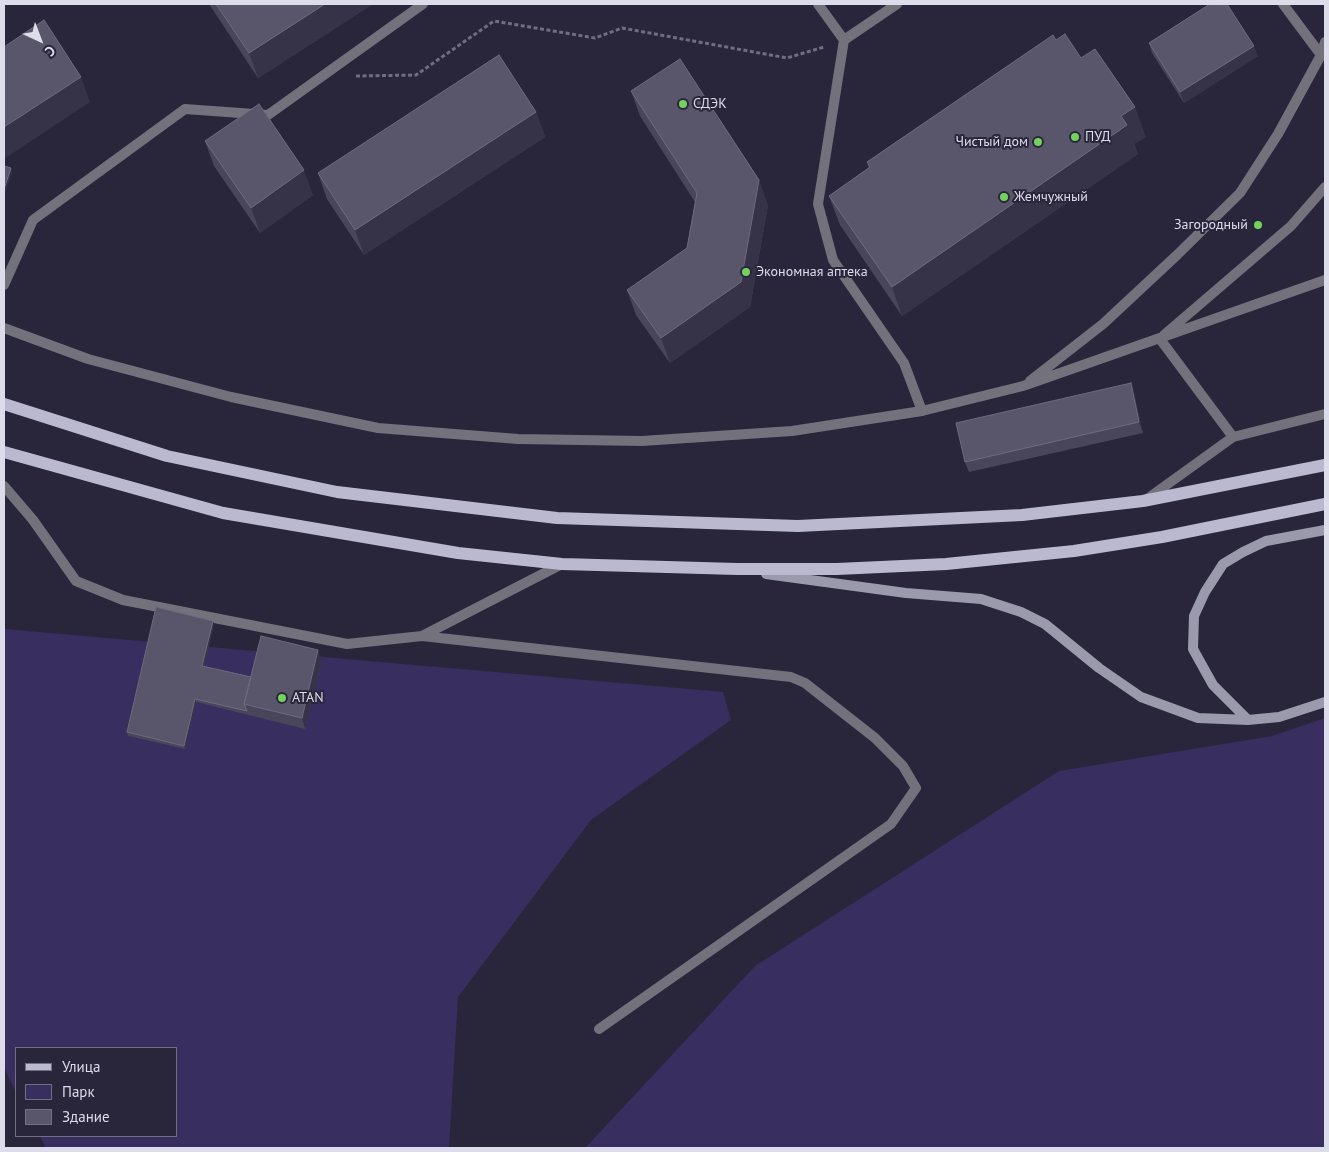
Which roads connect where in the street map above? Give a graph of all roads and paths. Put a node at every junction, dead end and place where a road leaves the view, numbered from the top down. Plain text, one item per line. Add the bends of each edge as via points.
1 (423, 4) edge
2 (818, 4) edge
3 (897, 4) edge
4 (1283, 4) edge
5 (844, 40) junction
6 (1325, 42) edge
7 (1321, 54) junction
8 (326, 74) junction
9 (1325, 188) edge
10 (1325, 280) edge
11 (4, 285) edge
12 (4, 328) edge
13 (1160, 338) junction
14 (1023, 386) junction
15 (4, 404) edge
16 (922, 411) junction
17 (1325, 414) edge
18 (1233, 437) junction
19 (4, 452) edge
20 (1325, 465) edge
21 (4, 486) edge
22 (1143, 502) junction
23 (1325, 504) edge
24 (1325, 530) edge
25 (562, 564) junction
26 (736, 569) junction
27 (422, 636) junction
28 (1325, 702) edge
29 (1248, 720) junction
30 (599, 1028) dead end

1 - 8 street
2 - 5 street
3 - 5 street
4 - 7 street
5 - 8 path via 787,58 622,28 595,38 494,21 416,76
5 - 16 street via 818,204 833,260 904,363
6 - 7 street
7 - 14 street via 1278,134 1240,193 1103,324
8 - 11 street via 268,115 185,109 33,220
9 - 13 street via 1291,226
10 - 13 street
12 - 16 street via 88,359 231,397 378,428 518,439 642,441 792,431
13 - 14 street
13 - 18 street
14 - 16 street
15 - 22 main road via 167,456 337,492 557,518 798,526 1022,515
17 - 18 street
18 - 22 street
19 - 25 main road via 223,513 458,552
20 - 22 main road
21 - 27 street via 33,520 76,581 123,600 347,644
23 - 26 main road via 1074,551 946,564 837,570
24 - 29 main road via 1266,542 1223,564 1194,616 1193,649 1213,685
25 - 26 main road
25 - 27 street
26 - 29 main road via 906,593 981,599 1045,624 1098,668 1140,697 1198,718
27 - 30 street via 791,677 805,682 875,738 903,766 916,788 891,824
28 - 29 main road via 1279,717

